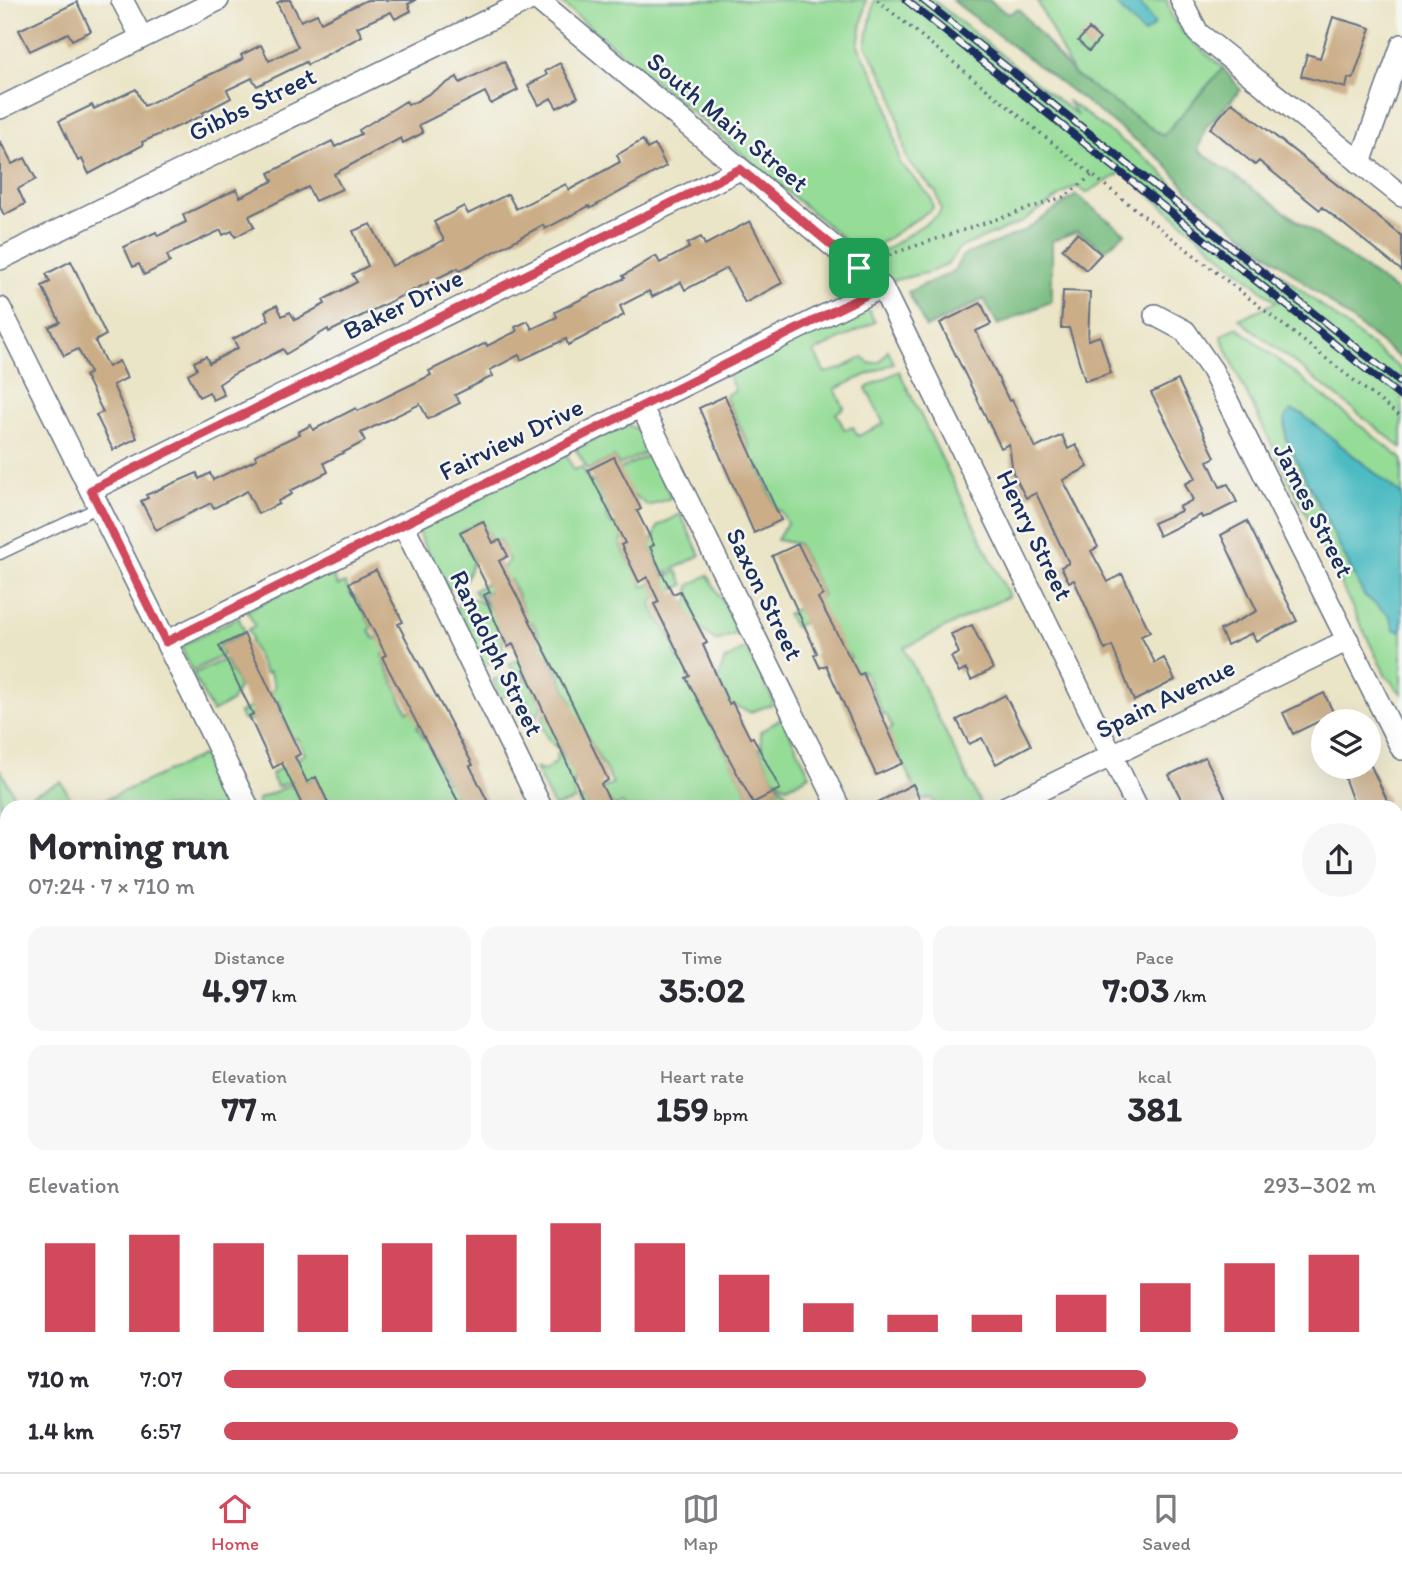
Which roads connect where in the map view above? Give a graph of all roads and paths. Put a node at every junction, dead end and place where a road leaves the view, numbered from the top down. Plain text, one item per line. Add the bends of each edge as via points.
1 (122, 0) edge
2 (218, 0) edge
3 (529, 0) edge
4 (538, 0) edge
5 (877, 0) edge
6 (1181, 3) edge
7 (141, 36) junction
8 (1402, 45) edge
9 (0, 108) edge
10 (1360, 163) junction
11 (740, 169) junction
12 (1092, 175) junction
13 (1402, 196) edge
14 (0, 259) edge
15 (859, 268) junction
16 (882, 287) junction
17 (0, 308) edge
18 (1155, 315) dead end
19 (641, 407) junction
20 (1402, 418) edge
21 (95, 498) junction
22 (403, 524) junction
23 (0, 554) edge
24 (1348, 640) junction
25 (166, 642) junction
26 (1402, 749) edge
27 (1112, 755) junction
28 (245, 800) edge
29 (538, 800) edge
30 (836, 800) edge
31 (1020, 800) edge
32 (1134, 800) edge

1 - 7 street
2 - 7 street
3 - 14 street, Gibbs Street
4 - 11 street, South Main Street
5 - 12 path
6 - 10 street via 1198,33
7 - 9 street
8 - 10 street
10 - 13 street
11 - 15 street, South Main Street
11 - 21 street, Baker Drive
12 - 15 path via 1066,197
12 - 20 path
15 - 16 street, South Main Street
16 - 19 street, Fairview Drive
16 - 27 street, Henry Street
17 - 21 street
18 - 24 street, James Street via 1185,331 1212,370
19 - 22 street, Fairview Drive
19 - 30 street, Saxon Street
21 - 23 lane
21 - 25 street
22 - 25 street, Fairview Drive
22 - 29 street, Randolph Street
24 - 26 street, James Street
24 - 27 street, Spain Avenue
25 - 28 street
27 - 31 street, Spain Avenue
27 - 32 street, Henry Street

